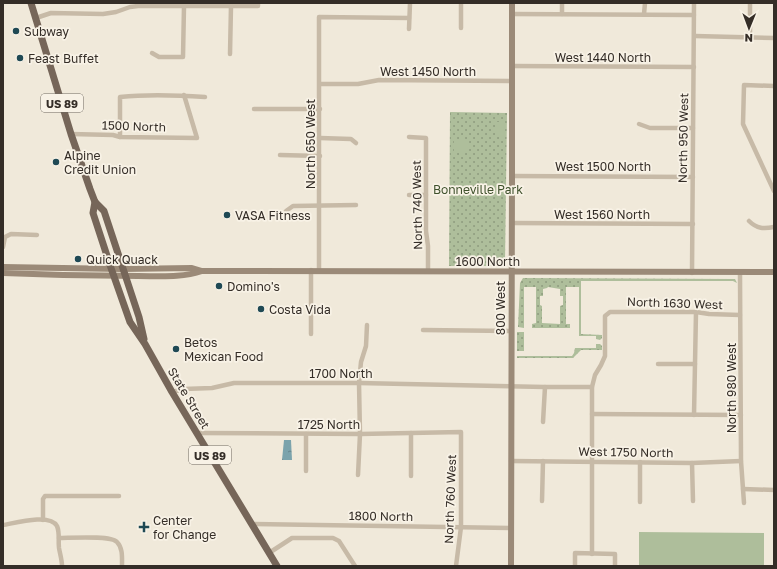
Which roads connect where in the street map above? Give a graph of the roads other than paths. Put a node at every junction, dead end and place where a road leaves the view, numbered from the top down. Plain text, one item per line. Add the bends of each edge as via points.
1 (31, 3) edge
2 (410, 3) edge
3 (461, 3) edge
4 (512, 3) edge
5 (562, 3) edge
6 (645, 3) edge
7 (694, 3) edge
8 (750, 3) edge
9 (258, 5) edge
10 (184, 6) junction
11 (231, 6) junction
12 (512, 14) junction
13 (562, 14) junction
14 (644, 14) junction
15 (694, 15) junction
16 (36, 18) junction
17 (409, 18) junction
18 (461, 28) dead end
19 (409, 29) dead end
20 (694, 36) junction
21 (750, 38) junction
22 (774, 38) edge
23 (152, 53) dead end
24 (230, 54) dead end
25 (512, 66) junction
26 (694, 67) junction
27 (512, 81) junction
28 (320, 84) junction
29 (774, 86) edge
30 (184, 95) junction
31 (205, 97) dead end
32 (254, 109) dead end
33 (320, 109) junction
34 (639, 124) dead end
35 (693, 128) junction
36 (71, 134) junction
37 (120, 137) junction
38 (320, 138) junction
39 (409, 138) dead end
40 (356, 143) dead end
41 (280, 155) dead end
42 (320, 156) junction
43 (512, 176) junction
44 (693, 177) junction
45 (774, 190) edge
46 (409, 195) dead end
47 (426, 195) junction
48 (95, 202) junction
49 (319, 205) junction
50 (356, 205) dead end
51 (286, 211) dead end
52 (749, 221) dead end
53 (512, 223) junction
54 (692, 224) junction
55 (774, 227) edge
56 (37, 235) dead end
57 (3, 247) edge
58 (3, 267) edge
59 (110, 268) junction
60 (122, 269) junction
61 (311, 270) junction
62 (202, 271) junction
63 (320, 271) junction
64 (428, 271) junction
65 (512, 272) junction
66 (774, 272) edge
67 (3, 273) edge
68 (692, 273) junction
69 (740, 273) junction
70 (113, 276) junction
71 (125, 276) junction
72 (696, 312) junction
73 (740, 315) junction
74 (366, 325) dead end
75 (423, 330) dead end
76 (511, 330) junction
77 (311, 334) dead end
78 (145, 344) junction
79 (658, 364) dead end
80 (695, 364) junction
81 (359, 383) junction
82 (512, 386) junction
83 (545, 387) junction
84 (592, 387) junction
85 (172, 392) junction
86 (592, 414) junction
87 (694, 414) junction
88 (741, 415) junction
89 (543, 422) dead end
90 (462, 432) joint
91 (196, 433) junction
92 (411, 433) junction
93 (306, 434) junction
94 (360, 434) junction
95 (512, 461) junction
96 (741, 461) junction
97 (543, 462) junction
98 (592, 462) junction
99 (640, 462) junction
100 (692, 463) junction
101 (306, 471) dead end
102 (358, 476) dead end
103 (411, 476) dead end
104 (743, 489) junction
105 (774, 490) edge
106 (119, 496) dead end
107 (542, 501) dead end
108 (692, 501) dead end
109 (640, 502) dead end
110 (744, 503) dead end
111 (43, 520) junction
112 (252, 524) junction
113 (3, 525) edge
114 (461, 527) junction
115 (511, 528) junction
116 (59, 538) junction
117 (269, 553) junction
118 (592, 554) junction
119 (62, 566) edge
120 (122, 566) edge
121 (277, 566) edge
122 (355, 566) edge
123 (456, 566) edge
124 (511, 566) edge
125 (574, 566) edge
126 (614, 566) edge

1 - 16 main road, State Street / US 89
2 - 17 street
3 - 18 street
4 - 12 main road, 800 West
5 - 13 street
6 - 14 street
7 - 15 street, North 950 West
8 - 21 street
9 - 11 street
10 - 11 street
10 - 16 street via 138,6 103,14 51,13
10 - 23 street via 183,57 159,57
11 - 24 street
12 - 13 street
12 - 25 main road, 800 West
13 - 14 street
14 - 15 street
15 - 20 street, North 950 West
16 - 36 main road, State Street / US 89
17 - 19 street
17 - 28 street, North 650 West via 319,17
20 - 21 street
20 - 26 street, North 950 West
21 - 22 street
25 - 26 street, West 1440 North
25 - 27 main road, 800 West
26 - 35 street, North 950 West
27 - 28 street, West 1450 North via 379,80 358,84
27 - 43 main road, 800 West
28 - 33 street, North 650 West
29 - 45 street via 744,85 743,124
30 - 31 street
30 - 37 street via 120,97
30 - 37 street, 1500 North via 197,138
32 - 33 street
33 - 38 street, North 650 West
34 - 35 street via 650,128
35 - 44 street, North 950 West
36 - 37 street, 1500 North
36 - 48 main road, State Street / US 89
38 - 40 street via 350,139
38 - 42 street, North 650 West
39 - 47 street, North 740 West via 426,138
41 - 42 street
42 - 49 street, North 650 West
43 - 44 street, West 1500 North
43 - 53 main road, 800 West
44 - 54 street, North 950 West
46 - 47 street
47 - 64 street, North 740 West
48 - 59 main road, State Street / US 89 via 93,213
48 - 60 main road, State Street / US 89 via 104,211
49 - 50 street
49 - 51 street via 293,206
49 - 63 street, North 650 West
52 - 55 street via 763,229
53 - 54 street, West 1560 North
53 - 65 main road, 800 West
54 - 68 street, North 950 West
56 - 57 street via 9,234 5,237
58 - 59 main road, 1600 North
59 - 60 main road, 1600 North
59 - 70 main road, State Street / US 89
60 - 62 main road, 1600 North via 192,268
60 - 71 main road, State Street / US 89
61 - 62 main road, 1600 North
61 - 63 main road, 1600 North
61 - 77 street
62 - 71 main road, 1600 North via 191,275
63 - 64 main road, 1600 North
64 - 65 main road, 1600 North
65 - 68 main road, 1600 North
65 - 76 main road, 800 West
66 - 69 main road, 1600 North
67 - 70 main road, 1600 North
68 - 69 main road, 1600 North
69 - 73 street, North 980 West
70 - 71 main road, 1600 North
70 - 78 main road, State Street / US 89 via 130,322
71 - 78 main road, State Street / US 89
72 - 73 street, North 1630 West
72 - 80 street
72 - 84 street, North 1630 West via 610,312 605,316 605,356
73 - 88 street, North 980 West
74 - 81 street via 366,346
75 - 76 street
76 - 82 main road, 800 West
78 - 85 main road, State Street / US 89
79 - 80 street
80 - 87 street
81 - 82 street, 1700 North
81 - 85 street, 1700 North via 234,383 212,388 184,388
81 - 94 street
82 - 83 street, 1700 North
82 - 95 main road, 800 West
83 - 84 street, 1700 North
83 - 89 street
84 - 86 street
85 - 91 main road, State Street / US 89
86 - 87 street
86 - 98 street
87 - 88 street
88 - 96 street, North 980 West
90 - 92 street, 1725 North
90 - 114 street, North 760 West
91 - 93 street, 1725 North
91 - 112 main road, State Street / US 89
92 - 94 street, 1725 North
92 - 103 street
93 - 94 street, 1725 North
93 - 101 street
94 - 102 street
95 - 97 street, West 1750 North
95 - 115 main road, 800 West
96 - 100 street, West 1750 North
96 - 104 street, North 980 West
97 - 98 street, West 1750 North
97 - 107 street
98 - 99 street, West 1750 North
98 - 118 street
99 - 100 street, West 1750 North
99 - 109 street
100 - 108 street
104 - 105 street
104 - 110 street, North 980 West
106 - 111 street via 47,496 43,499
111 - 113 street
111 - 116 street via 56,524
112 - 114 street, 1800 North
112 - 117 main road, State Street / US 89
114 - 115 street, 1800 North
114 - 123 street, North 760 West
115 - 124 main road, 800 West
116 - 119 street
116 - 120 street via 115,540 122,550
117 - 121 main road, State Street / US 89
117 - 122 street via 292,538 336,539
118 - 125 street via 574,554
118 - 126 street via 615,554

